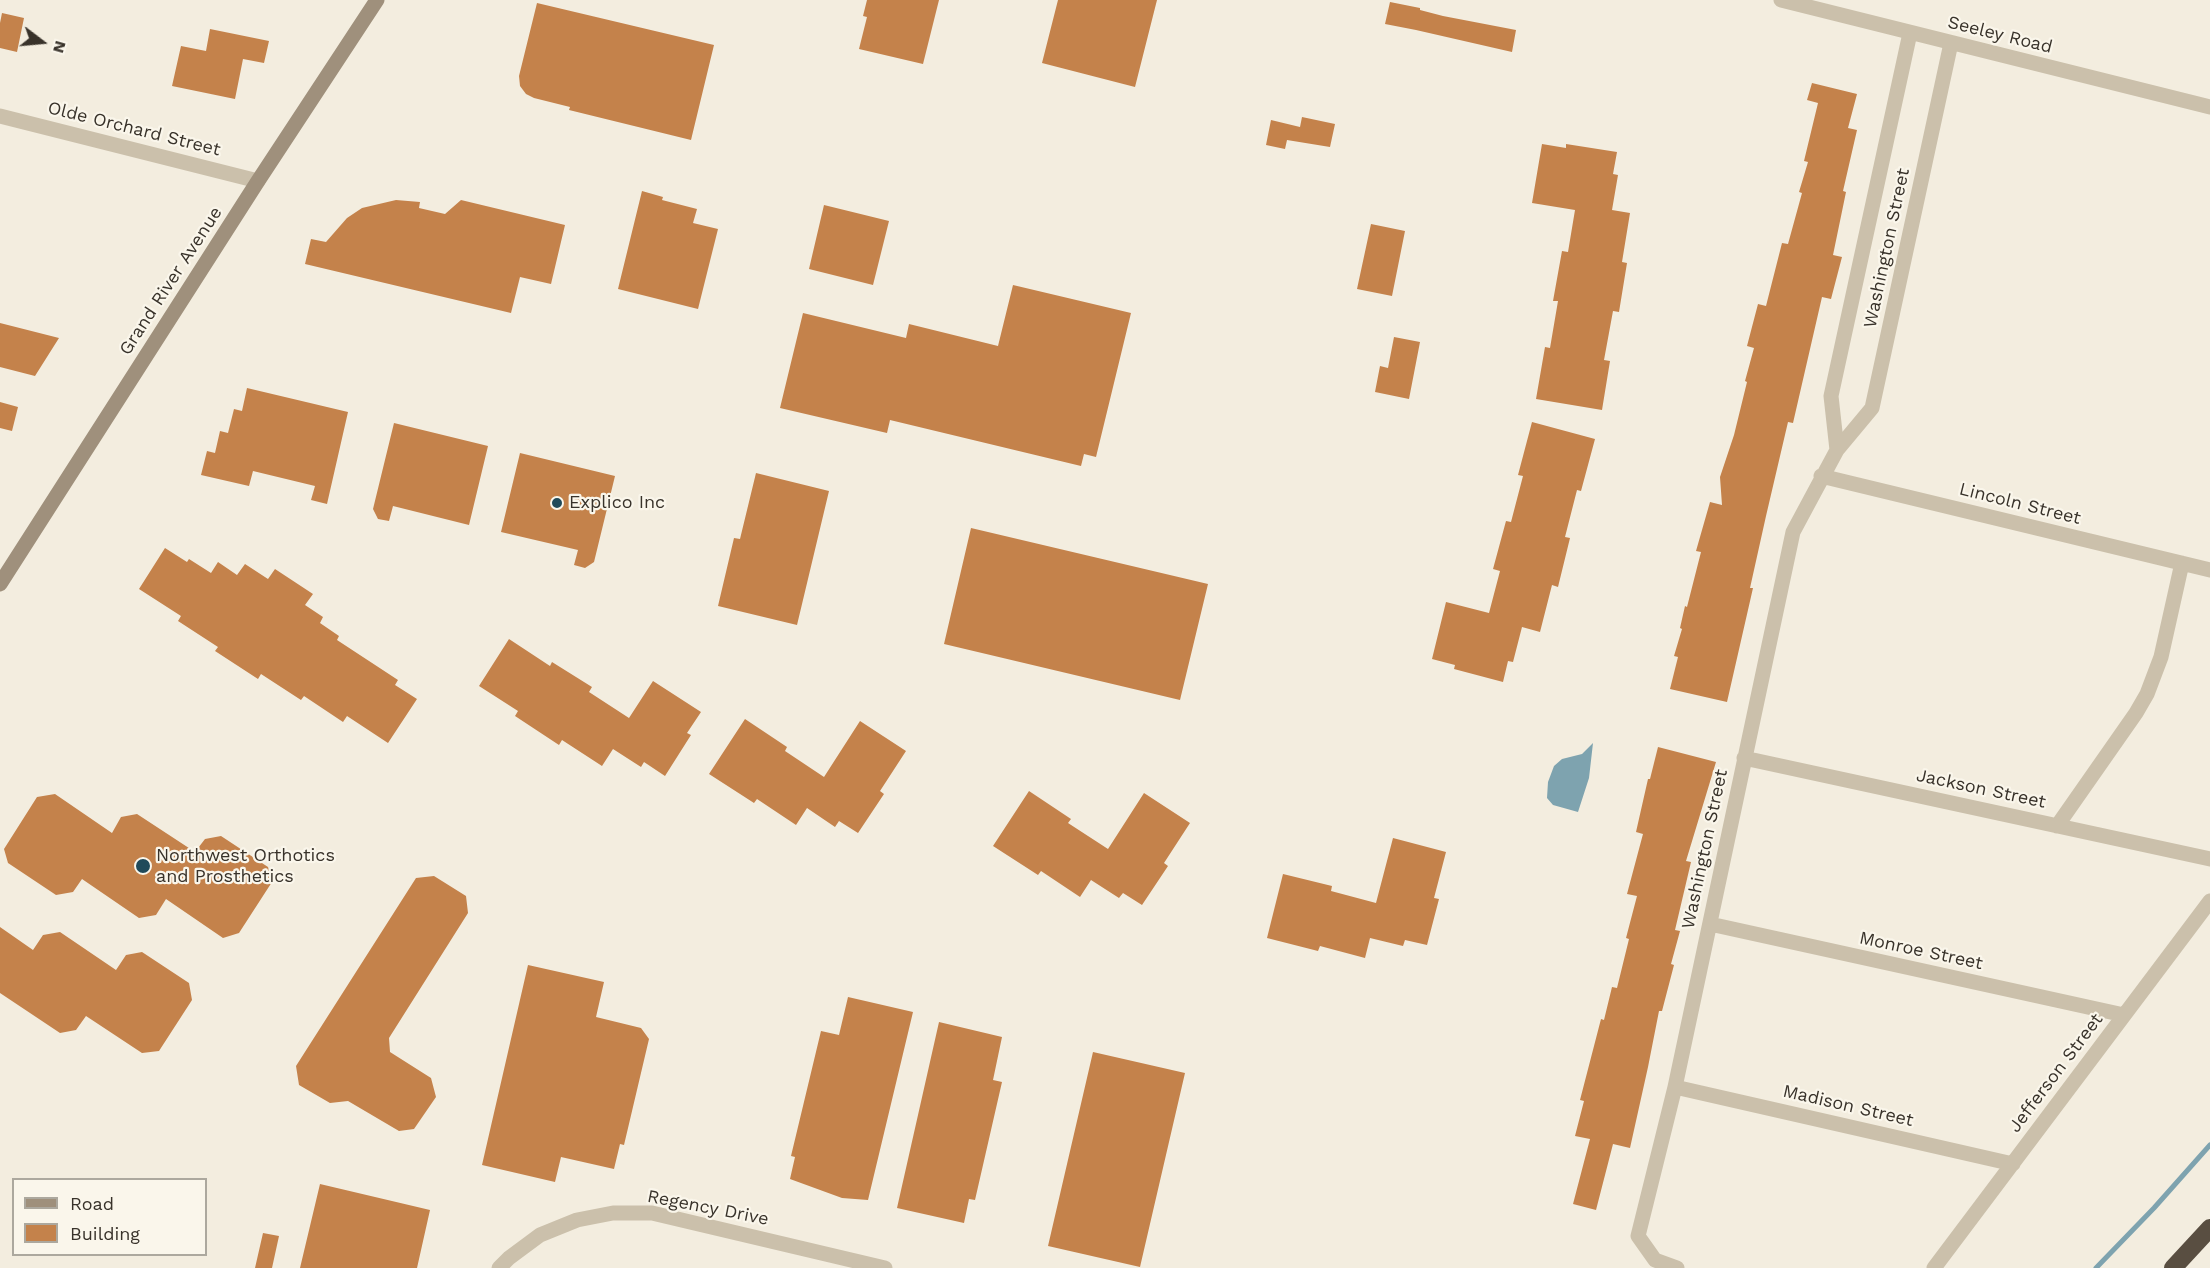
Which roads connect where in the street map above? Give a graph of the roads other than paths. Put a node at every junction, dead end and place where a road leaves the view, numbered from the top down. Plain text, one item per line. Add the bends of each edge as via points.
1 (377, 0) edge
2 (1781, 0) edge
3 (1910, 33) junction
4 (1951, 43) junction
5 (2210, 106) edge
6 (0, 116) edge
7 (258, 182) junction
8 (1837, 450) junction
9 (1821, 476) junction
10 (2182, 563) junction
11 (2210, 570) edge
12 (0, 584) edge
13 (1744, 758) junction
14 (2058, 826) junction
15 (2210, 859) edge
16 (2210, 902) edge
17 (1710, 924) junction
18 (2124, 1016) junction
19 (1675, 1087) junction
20 (2013, 1164) junction
21 (2210, 1228) edge
22 (499, 1268) edge
23 (885, 1268) edge
24 (1677, 1268) edge
25 (1934, 1268) edge
26 (2173, 1268) edge

1 - 7 main road, Grand River Avenue
2 - 3 street, Seeley Road
3 - 4 street, Seeley Road
3 - 8 street, Washington Street via 1831,396
4 - 5 street, Seeley Road
4 - 8 street, Washington Street via 1872,408
6 - 7 street, Olde Orchard Street
7 - 12 main road, Grand River Avenue
8 - 9 street, Washington Street
9 - 10 street, Lincoln Street
9 - 13 street, Washington Street via 1793,532
10 - 11 street, Lincoln Street
10 - 14 street via 2161,657 2147,694
13 - 14 street, Jackson Street
13 - 17 street, Washington Street
14 - 15 street, Jackson Street
16 - 18 street, Jefferson Street
17 - 18 street, Monroe Street
17 - 19 street, Washington Street
18 - 20 street, Jefferson Street
19 - 20 street, Madison Street
19 - 24 street, Washington Street via 1638,1236 1655,1260
20 - 25 street, Jefferson Street
21 - 26 highway
22 - 23 street, Regency Drive via 540,1235 577,1220 613,1213 652,1214

